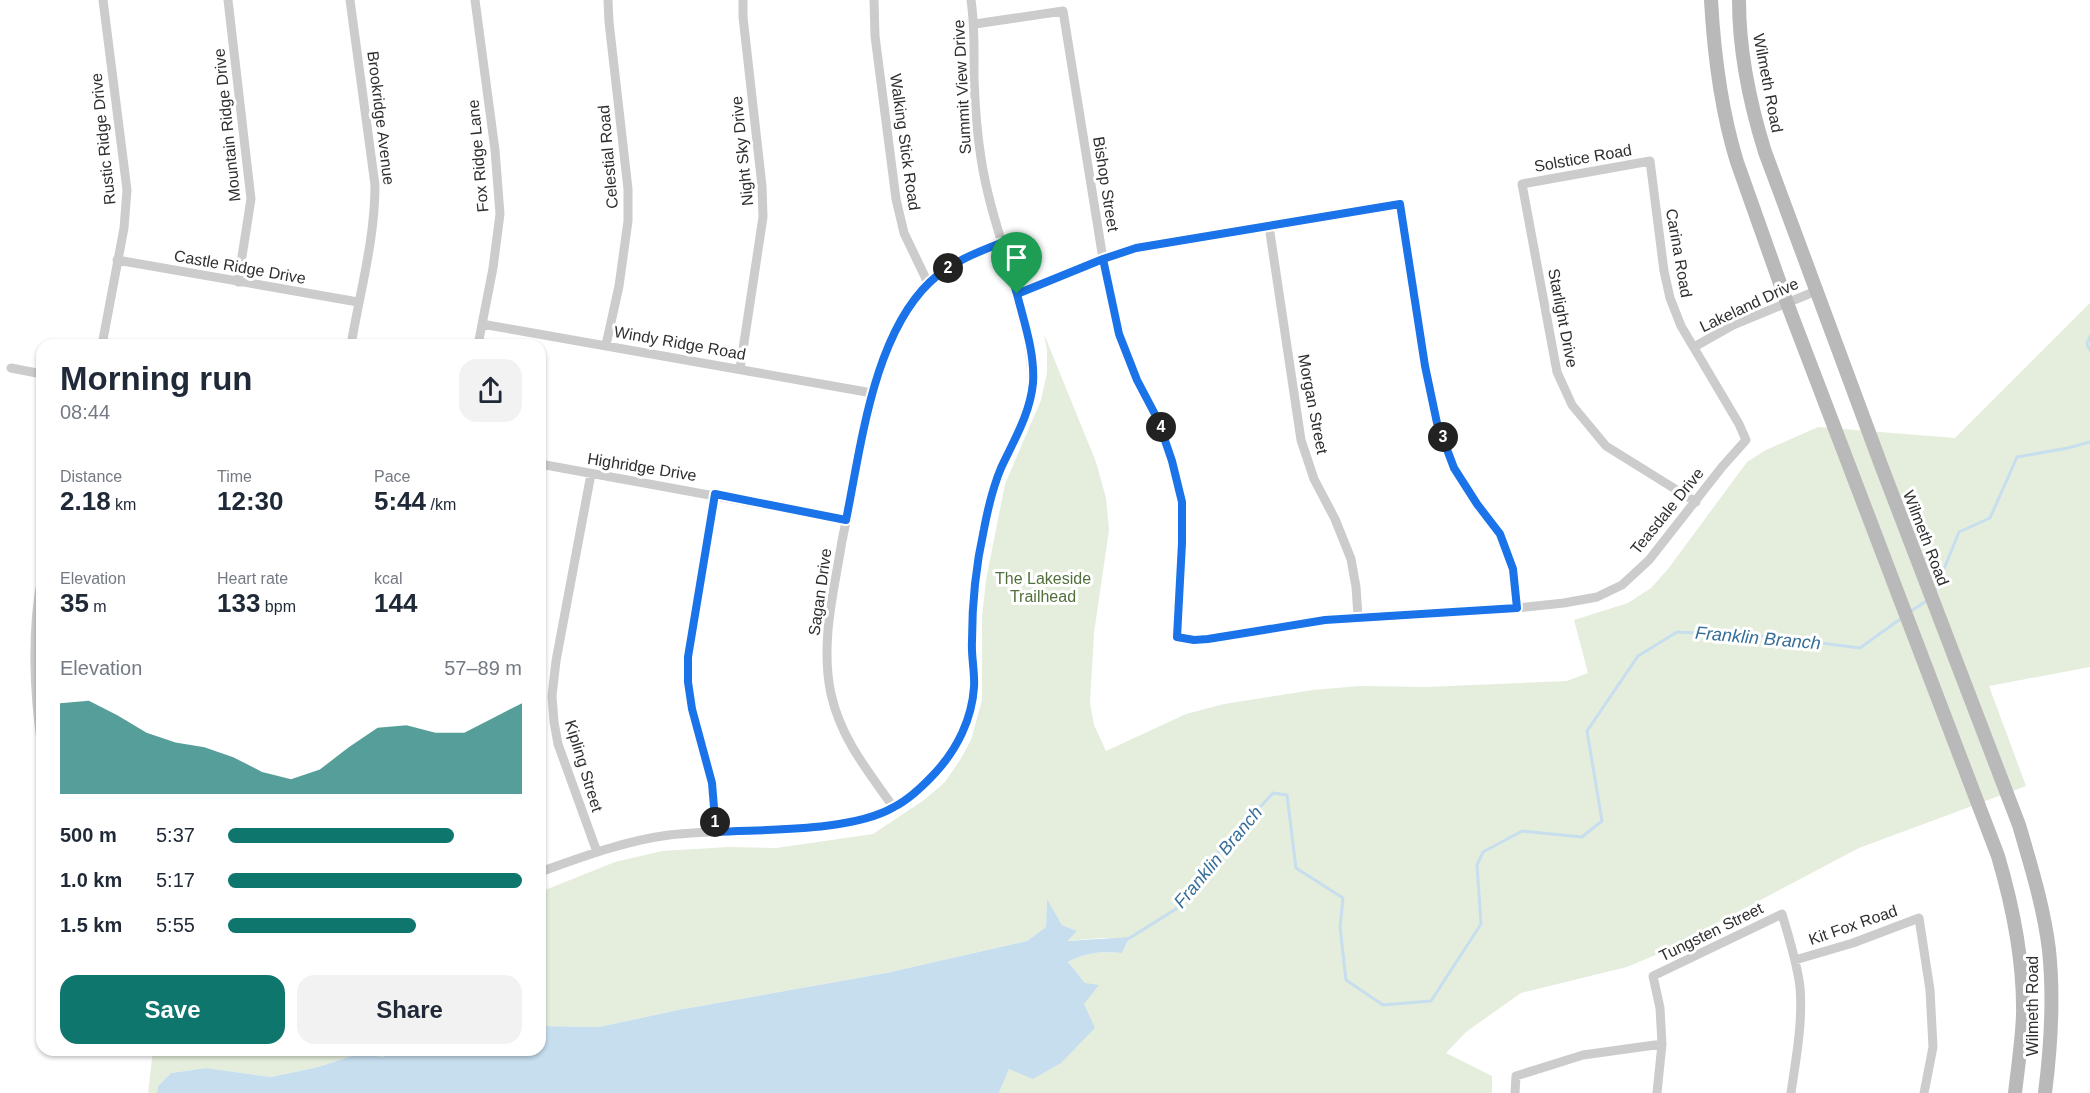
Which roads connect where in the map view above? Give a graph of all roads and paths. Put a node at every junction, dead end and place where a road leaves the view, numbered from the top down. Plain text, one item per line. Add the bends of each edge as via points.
1 (103, 0) edge
2 (228, 0) edge
3 (350, 0) edge
4 (475, 0) edge
5 (608, 0) edge
6 (743, 0) edge
7 (874, 0) edge
8 (971, 0) edge
9 (1711, 0) edge
10 (1739, 0) edge
11 (975, 24) junction
12 (1650, 161) joint
13 (1522, 184) joint
14 (1269, 226) junction
15 (1001, 243) junction
16 (1103, 259) junction
17 (117, 260) junction
18 (238, 282) junction
19 (928, 283) junction
20 (1816, 291) junction
21 (1017, 294) junction
22 (358, 302) junction
23 (1787, 303) junction
24 (482, 324) junction
25 (103, 339) edge
26 (352, 339) edge
27 (479, 339) edge
28 (606, 345) junction
29 (1694, 347) junction
30 (10, 368) dead end
31 (740, 369) junction
32 (36, 373) edge
33 (872, 393) junction
34 (1746, 440) joint
35 (546, 465) edge
36 (591, 474) junction
37 (715, 494) junction
38 (1696, 502) junction
39 (846, 520) junction
40 (1517, 608) junction
41 (1358, 616) junction
42 (36, 621) edge
43 (1177, 637) joint
44 (36, 690) edge
45 (894, 808) junction
46 (716, 832) junction
47 (597, 852) junction
48 (546, 870) edge
49 (1796, 960) junction
50 (1662, 1044) junction
51 (1515, 1093) edge
52 (1657, 1093) edge
53 (1791, 1093) edge
54 (1924, 1093) edge
55 (2015, 1093) edge
56 (2045, 1093) edge

1 - 17 street, Rustic Ridge Drive via 127,190
2 - 18 street, Mountain Ridge Drive via 251,200
3 - 22 street, Brookridge Avenue via 375,185 367,266
4 - 24 street, Fox Ridge Lane via 500,214
5 - 28 street, Celestial Road via 628,221
6 - 31 street, Night Sky Drive via 763,217
7 - 19 street, Walking Stick Road via 876,47 896,199 904,233
8 - 11 street, Summit View Drive
9 - 23 street, Wilmeth Road via 1715,51 1731,141
10 - 20 street, Wilmeth Road via 1758,130
11 - 15 street, Summit View Drive via 974,83 981,159
11 - 16 street, Bishop Street via 1063,11
12 - 13 street, Solstice Road
12 - 29 street, Carina Road via 1670,298
13 - 38 street, Starlight Drive via 1557,372 1572,405 1605,446
14 - 16 street via 1136,248
14 - 40 street via 1400,204 1437,423 1454,468 1500,534 1513,569
14 - 41 street, Morgan Street via 1301,440 1314,479 1351,559
15 - 19 street, Sagan Drive via 962,259
15 - 21 street, Summit View Drive
16 - 21 street
16 - 43 street, Bishop Street via 1119,334 1158,420 1182,502
17 - 18 street, Castle Ridge Drive
17 - 25 street, Rustic Ridge Drive
18 - 22 street, Castle Ridge Drive
19 - 33 street, Sagan Drive via 898,326
20 - 23 street, Lakeland Drive
20 - 56 street, Wilmeth Road via 2019,825 2035,881 2049,950 2052,1012
21 - 45 street, Summit View Drive via 1029,340 1033,382 1024,423 1001,469 983,531 972,631 974,687 967,725 946,761 922,787
22 - 26 street, Brookridge Avenue
23 - 29 street, Lakeland Drive via 1733,325
23 - 55 street, Wilmeth Road via 2007,885 2020,961 2023,1014
24 - 27 street, Fox Ridge Lane
24 - 28 street, Windy Ridge Road
28 - 31 street, Windy Ridge Road
29 - 34 street, Carina Road
30 - 32 street
31 - 33 street, Windy Ridge Road
33 - 39 street, Sagan Drive
34 - 38 street, Teasdale Drive
35 - 36 street, Highridge Drive
36 - 37 street, Highridge Drive
36 - 47 street, Kipling Street via 552,696 558,744
37 - 39 street, Highridge Drive
37 - 46 street via 688,657 688,682 712,783
38 - 40 street, Teasdale Drive via 1649,560 1622,585 1597,597
39 - 45 street, Sagan Drive via 827,632 831,692 838,723
40 - 41 street, Teasdale Drive
41 - 43 street, Teasdale Drive via 1208,639
42 - 44 street
45 - 46 street, Summit View Drive via 859,820 817,827
46 - 47 street, Summit View Drive via 670,835
47 - 48 street, Summit View Drive
49 - 50 street, Tungsten Street via 1782,915 1653,976
49 - 53 street via 1800,1026
49 - 54 street, Kit Fox Road via 1919,918 1930,990 1933,1047
50 - 51 street via 1582,1055 1516,1076
50 - 52 street

